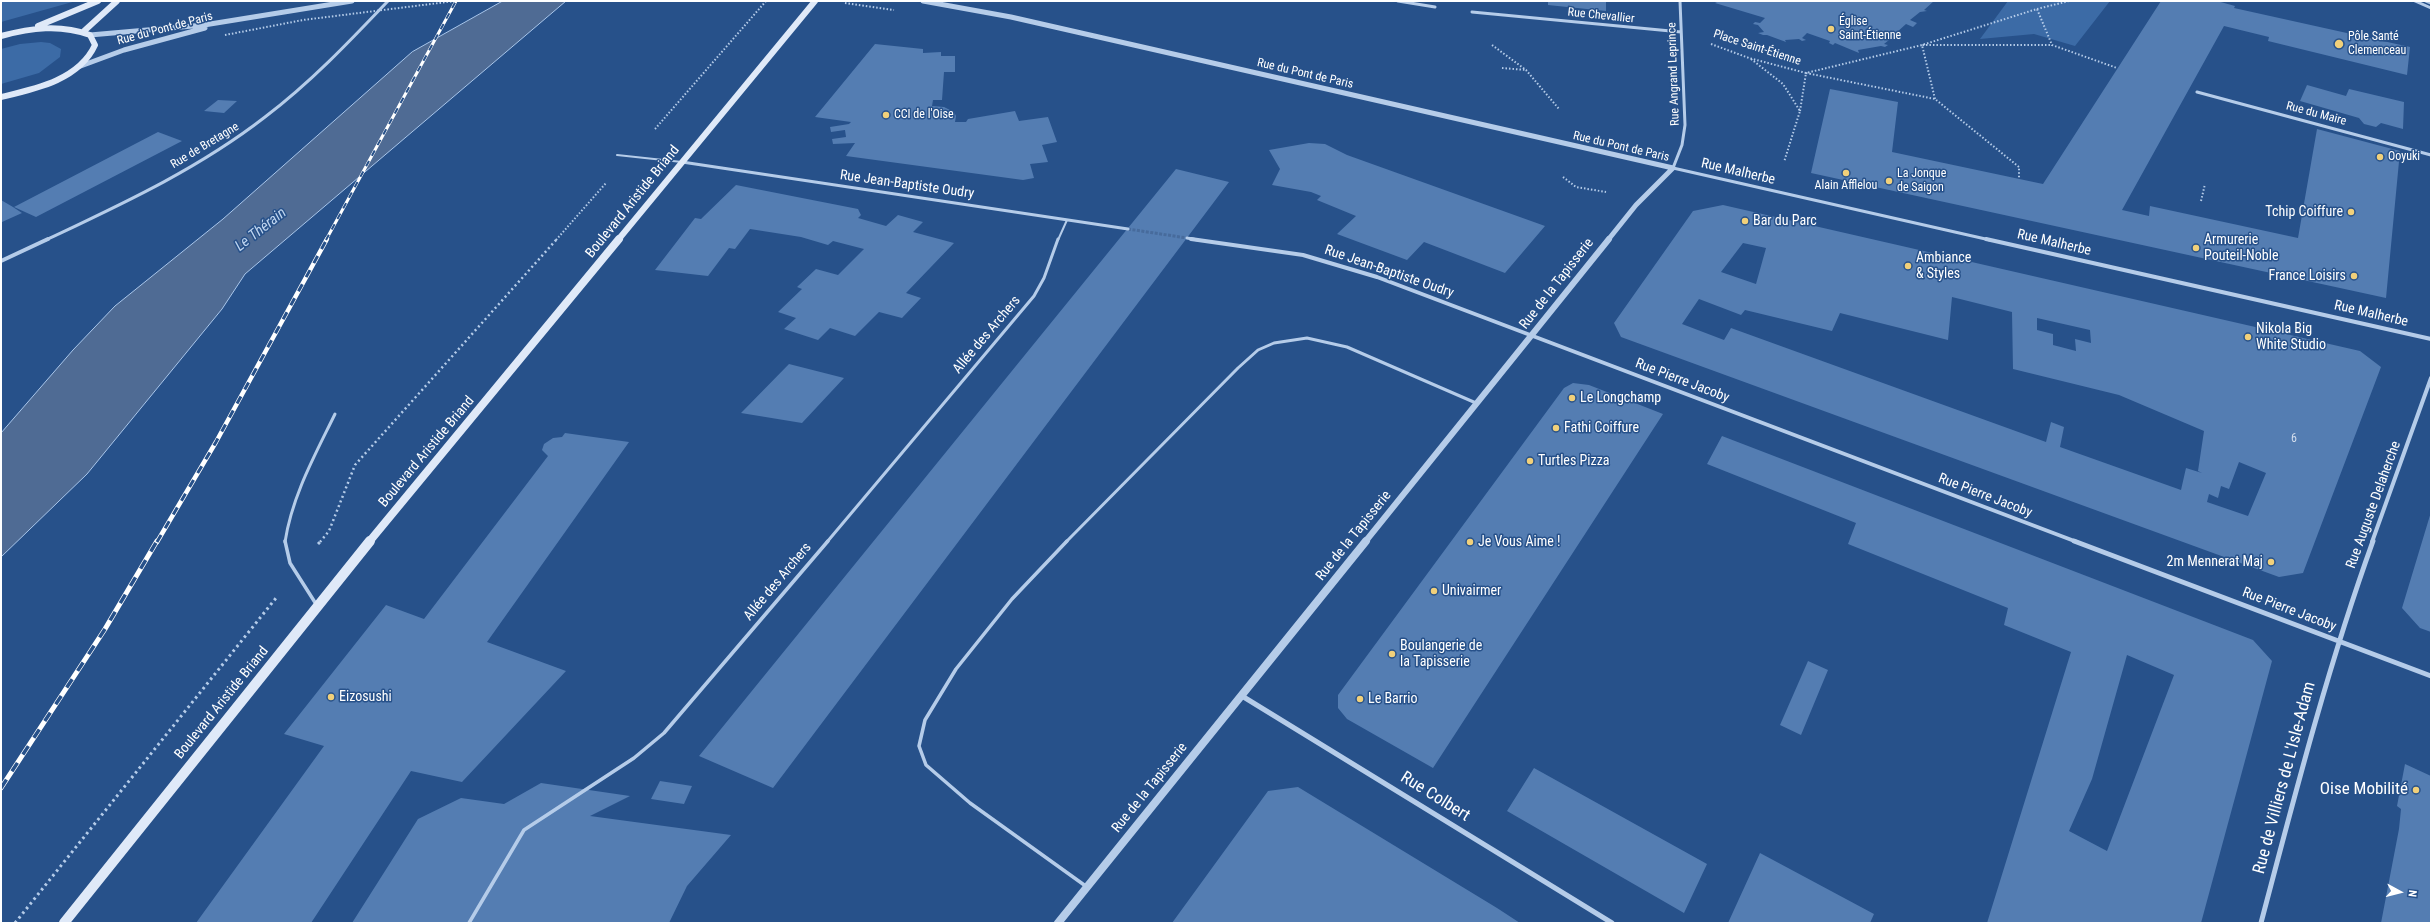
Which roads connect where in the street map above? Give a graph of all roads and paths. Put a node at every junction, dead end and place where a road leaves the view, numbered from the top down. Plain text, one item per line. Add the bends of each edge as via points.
1 (98, 1) edge
2 (117, 1) edge
3 (352, 1) edge
4 (388, 1) edge
5 (455, 1) edge
6 (766, 1) edge
7 (815, 1) edge
8 (922, 1) edge
9 (1398, 1) edge
10 (1680, 1) edge
11 (2069, 1) edge
12 (2415, 1) edge
13 (2426, 1) edge
14 (844, 3) dead end
15 (2431, 3) edge
16 (1435, 7) dead end
17 (2431, 8) edge
18 (2037, 9) junction
19 (895, 10) dead end
20 (1472, 12) dead end
21 (234, 20) junction
22 (27, 30) junction
23 (83, 32) junction
24 (1681, 32) junction
25 (90, 35) junction
26 (224, 35) dead end
27 (1, 36) edge
28 (1487, 42) dead end
29 (1922, 45) junction
30 (2052, 45) junction
31 (1749, 58) junction
32 (78, 67) junction
33 (1502, 68) dead end
34 (2117, 68) dead end
35 (1526, 70) junction
36 (1806, 73) junction
37 (2197, 92) dead end
38 (1, 97) edge
39 (1935, 99) junction
40 (1560, 110) dead end
41 (1800, 111) junction
42 (2431, 154) edge
43 (617, 155) dead end
44 (630, 156) junction
45 (682, 162) junction
46 (1673, 168) junction
47 (1562, 176) dead end
48 (2019, 179) dead end
49 (2204, 184) dead end
50 (1774, 191) junction
51 (1642, 198) junction
52 (2201, 202) dead end
53 (1067, 220) junction
54 (1128, 229) tunnel mouth
55 (1187, 238) tunnel mouth
56 (1, 261) edge
57 (1532, 336) junction
58 (2431, 339) edge
59 (2431, 378) edge
60 (1477, 404) junction
61 (335, 414) dead end
62 (295, 572) junction
63 (317, 606) junction
64 (2338, 640) junction
65 (2431, 676) edge
66 (1242, 696) junction
67 (1087, 887) junction
68 (15, 923) edge
69 (64, 923) edge
70 (469, 923) edge
71 (1058, 923) edge
72 (1612, 923) edge
73 (2261, 923) edge

1 - 22 main road
2 - 23 main road
3 - 21 street
4 - 56 street, Rue de Bretagne via 292,96 223,147 155,185
5 - 26 path, bridge via 303,20
6 - 44 path
7 - 45 main road, Boulevard Aristide Briand
8 - 46 street, Rue du Pont de Paris via 1019,19
9 - 16 street
10 - 24 street, Rue Angrand Leprince
11 - 18 path, Place Saint-Étienne
12 - 17 street
13 - 15 street
14 - 19 path
18 - 29 path, Place Saint-Étienne
18 - 30 path
20 - 24 street, Rue Chevallier
21 - 25 street, Rue du Pont de Paris via 134,33
21 - 32 street, Rue du Pont de Paris via 124,50
22 - 23 main road via 55,28
22 - 27 main road
23 - 25 main road
24 - 31 path, Place Saint-Étienne
24 - 46 street, Rue Angrand Leprince via 1685,126 1682,145
25 - 32 main road via 94,41 94,49 89,58
28 - 35 path
29 - 30 path, Place Saint-Étienne
29 - 36 path, Place Saint-Étienne
29 - 39 path
30 - 34 path, Place Saint-Étienne
31 - 36 path, Place Saint-Étienne
31 - 41 path via 1783,84
32 - 38 main road via 44,85
33 - 35 path
35 - 40 path
36 - 39 path
36 - 41 path
37 - 42 street, Rue du Maire
39 - 48 path via 2019,167
41 - 50 path
43 - 44 lane
44 - 45 lane
44 - 62 path via 355,465 329,531
45 - 53 street, Rue Jean-Baptiste Oudry
45 - 63 main road, Boulevard Aristide Briand
46 - 50 street, Rue Malherbe
46 - 51 street, Rue de la Tapisserie
47 - 51 path via 1576,187
49 - 52 path
50 - 58 street, Rue Malherbe
51 - 57 street, Rue de la Tapisserie
53 - 54 street, Rue Jean-Baptiste Oudry
53 - 70 lane, Allée des Archers via 1060,233 1049,269 1034,296 681,715 634,758 524,830
55 - 57 street, Rue Jean-Baptiste Oudry via 1328,261
57 - 60 street, Rue de la Tapisserie
57 - 64 street, Rue Pierre Jacoby
59 - 64 street, Rue Auguste Delaherche
60 - 66 street, Rue de la Tapisserie
60 - 67 lane via 1347,348 1307,338 1274,343 1258,350 1108,497 1012,599 956,669 940,694 925,720 919,746 926,765 970,803
61 - 62 lane via 300,490 285,540 287,557
62 - 63 lane
62 - 68 path via 261,620
63 - 69 main road, Boulevard Aristide Briand
64 - 65 street, Rue Pierre Jacoby
64 - 73 street, Rue de Villiers de L'Isle-Adam
66 - 67 street, Rue de la Tapisserie
66 - 72 street, Rue Colbert
67 - 71 street, Rue de la Tapisserie

